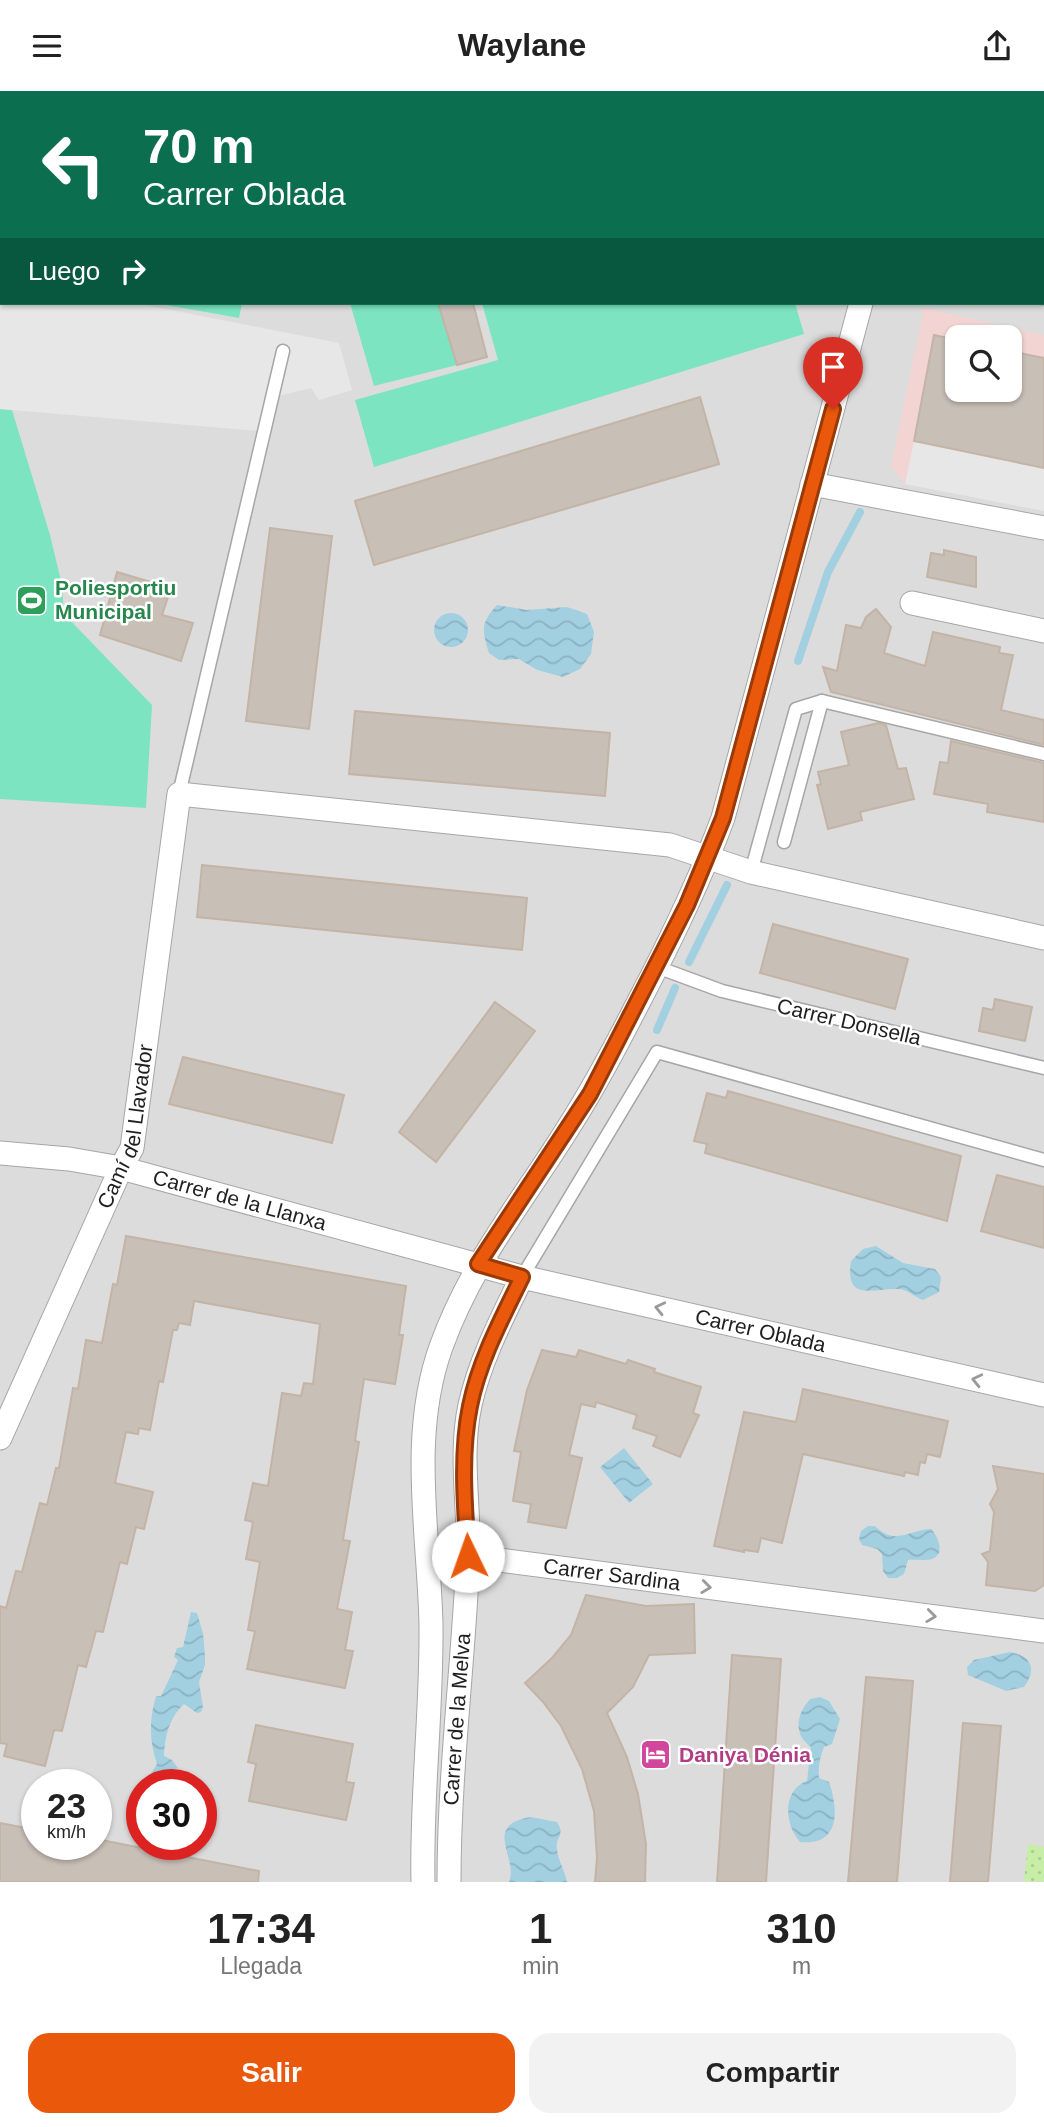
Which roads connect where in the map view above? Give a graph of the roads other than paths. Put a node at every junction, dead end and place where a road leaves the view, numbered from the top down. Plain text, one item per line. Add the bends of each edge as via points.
1 (860, 305) edge
2 (283, 351) dead end
3 (813, 484) junction
4 (1044, 528) edge
5 (912, 603) dead end
6 (1044, 631) edge
7 (822, 701) junction
8 (1044, 754) edge
9 (179, 794) junction
10 (784, 842) dead end
11 (707, 857) junction
12 (751, 872) junction
13 (1044, 938) edge
14 (657, 967) junction
15 (1044, 1067) edge
16 (0, 1153) edge
17 (1044, 1160) edge
18 (121, 1168) junction
19 (478, 1264) junction
20 (522, 1277) junction
21 (1044, 1395) edge
22 (0, 1438) edge
23 (468, 1556) junction
24 (1044, 1631) edge
25 (423, 1882) edge
26 (449, 1882) edge

1 - 3 street
2 - 9 lane
3 - 4 street
3 - 11 street via 723,818
5 - 6 street
7 - 8 lane
7 - 10 lane
7 - 12 lane via 796,709
9 - 11 street via 670,845
9 - 18 street, Camí del Llavador via 132,1148
11 - 12 street
11 - 14 street
12 - 13 street
14 - 15 lane, Carrer Donsella via 722,992
14 - 19 street via 576,1117
16 - 18 street, Carrer de la Llanxa
17 - 20 lane via 657,1052
18 - 19 street, Carrer de la Llanxa
18 - 22 street, Camí del Llavador
19 - 20 street, Carrer Oblada
19 - 25 street via 439,1351 424,1427 431,1627
21 -> 20 street, Carrer Oblada
20 - 23 street via 498,1325 470,1406 465,1483
23 -> 24 street, Carrer Sardina
23 - 26 street, Carrer de la Melva

